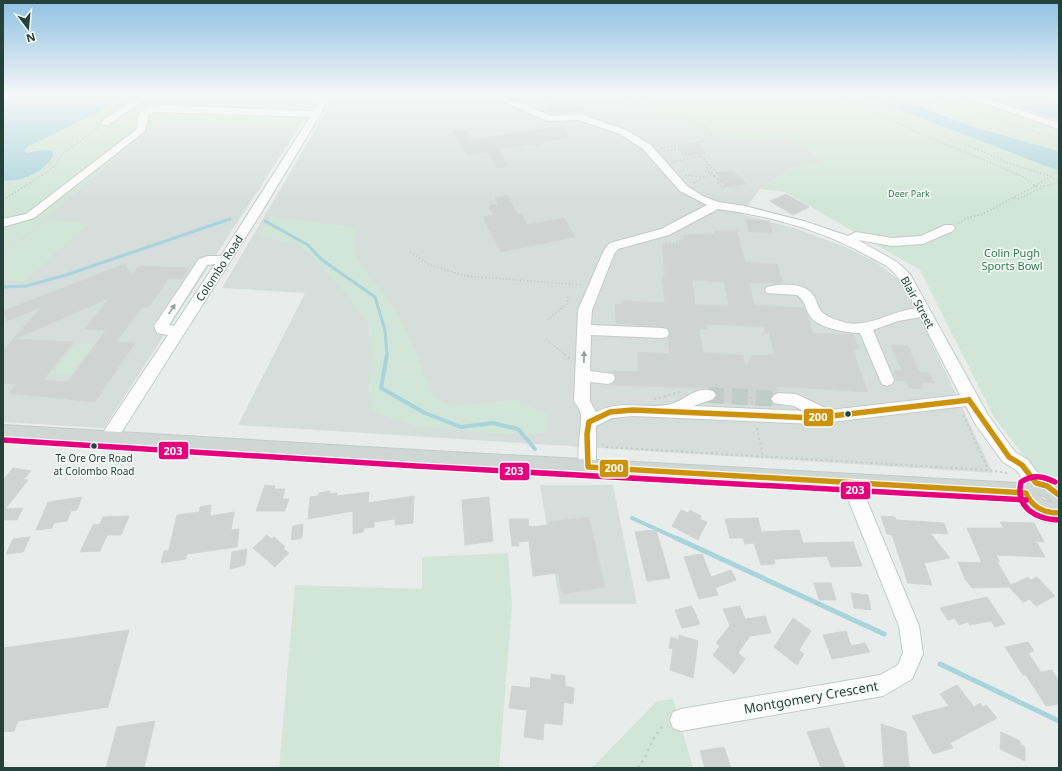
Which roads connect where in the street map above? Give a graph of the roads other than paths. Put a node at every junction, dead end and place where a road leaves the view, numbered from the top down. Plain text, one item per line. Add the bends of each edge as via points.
1 (140, 131) edge
2 (305, 131) edge
3 (618, 131) edge
4 (716, 205) junction
5 (3, 223) edge
6 (949, 228) road end
7 (850, 241) junction
8 (772, 290) dead end
9 (925, 312) junction
10 (866, 329) junction
11 (585, 330) junction
12 (662, 333) dead end
13 (584, 374) junction
14 (608, 378) dead end
15 (887, 380) dead end
16 (708, 396) tunnel mouth
17 (779, 399) tunnel mouth
18 (963, 400) junction
19 (670, 412) junction
20 (829, 416) junction
21 (589, 422) junction
22 (3, 433) edge
23 (108, 439) junction
24 (588, 467) junction
25 (851, 484) junction
26 (1029, 487) junction
27 (1058, 509) edge
28 (681, 720) road end

1 - 5 street via 30,216
2 - 23 street, Colombo Road via 223,260 203,262 161,326 162,329 178,331
3 - 4 street, Blair Street via 631,136 650,150 684,189
4 - 7 street, Blair Street via 745,209 803,224
4 - 11 street via 665,232 614,246 608,253 585,310
6 - 7 street via 923,240 892,242 856,236
7 - 9 street, Blair Street via 900,270
8 - 10 street via 803,292 810,298 816,315 831,324 847,329
9 - 10 street via 908,313
9 - 18 street, Blair Street
10 - 15 street
11 - 12 street
13 -> 11 street
13 - 14 street
13 - 21 street via 582,401 589,414
16 - 19 street via 698,397
17 - 20 street via 796,400
18 - 20 street
18 - 26 street, Blair Street via 1009,465
19 - 20 street via 814,418
19 - 21 street via 610,412
21 - 24 street
22 - 23 main road
23 - 24 main road via 416,459
24 - 25 main road
25 - 26 main road
25 - 28 street, Montgomery Crescent via 909,626 913,654 905,672 883,685
26 - 27 main road via 1030,501 1040,509

